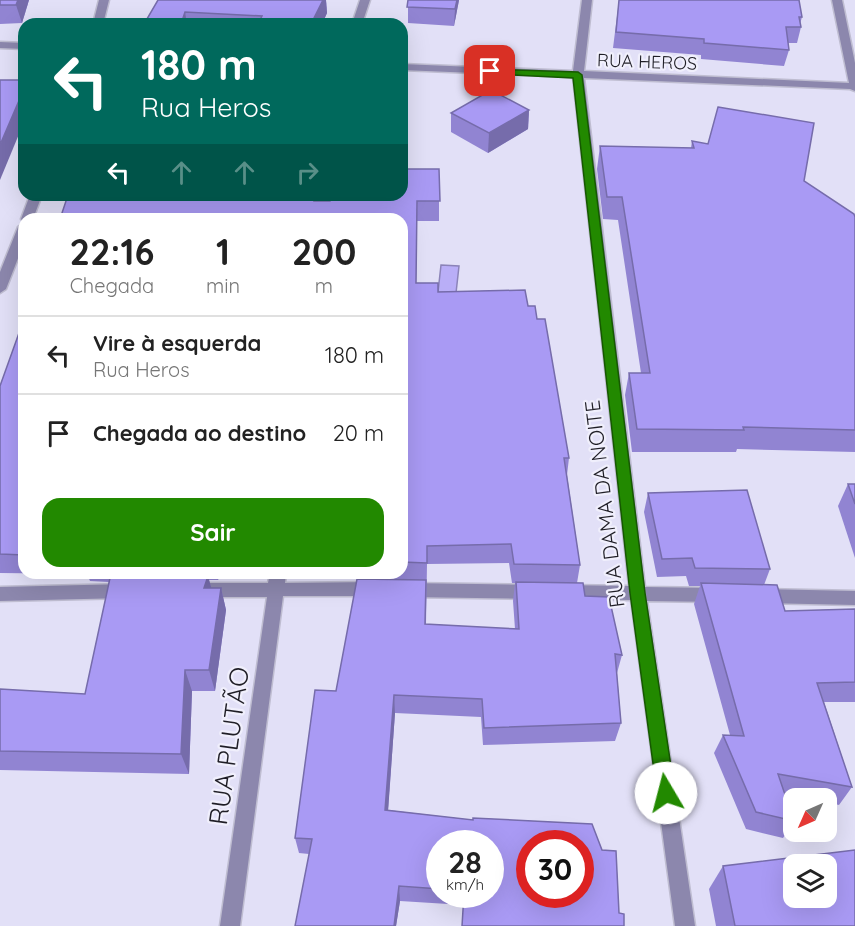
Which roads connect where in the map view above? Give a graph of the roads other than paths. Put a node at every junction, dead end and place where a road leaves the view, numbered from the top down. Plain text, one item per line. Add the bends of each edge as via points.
1 (104, 0) edge
2 (365, 0) edge
3 (587, 0) edge
4 (837, 0) edge
5 (100, 18) edge
6 (359, 18) edge
7 (0, 45) edge
8 (18, 46) edge
9 (408, 67) edge
10 (578, 75) junction
11 (855, 87) edge
12 (18, 242) edge
13 (0, 289) edge
14 (277, 580) edge
15 (184, 590) edge
16 (138, 591) edge
17 (638, 593) junction
18 (0, 594) edge
19 (855, 598) edge
20 (230, 926) edge
21 (685, 926) edge

1 - 5 street
2 - 6 street
3 - 10 street, RUA DAMA DA NOITE
4 - 11 street
7 - 8 street
9 - 10 street, RUA HEROS
10 - 11 street, RUA HEROS
10 - 17 street, RUA DAMA DA NOITE
12 - 13 street
14 - 15 street
14 - 17 street
14 - 20 street, RUA PLUTÃO
16 - 18 street
17 - 19 street
17 - 21 street, RUA DAMA DA NOITE

